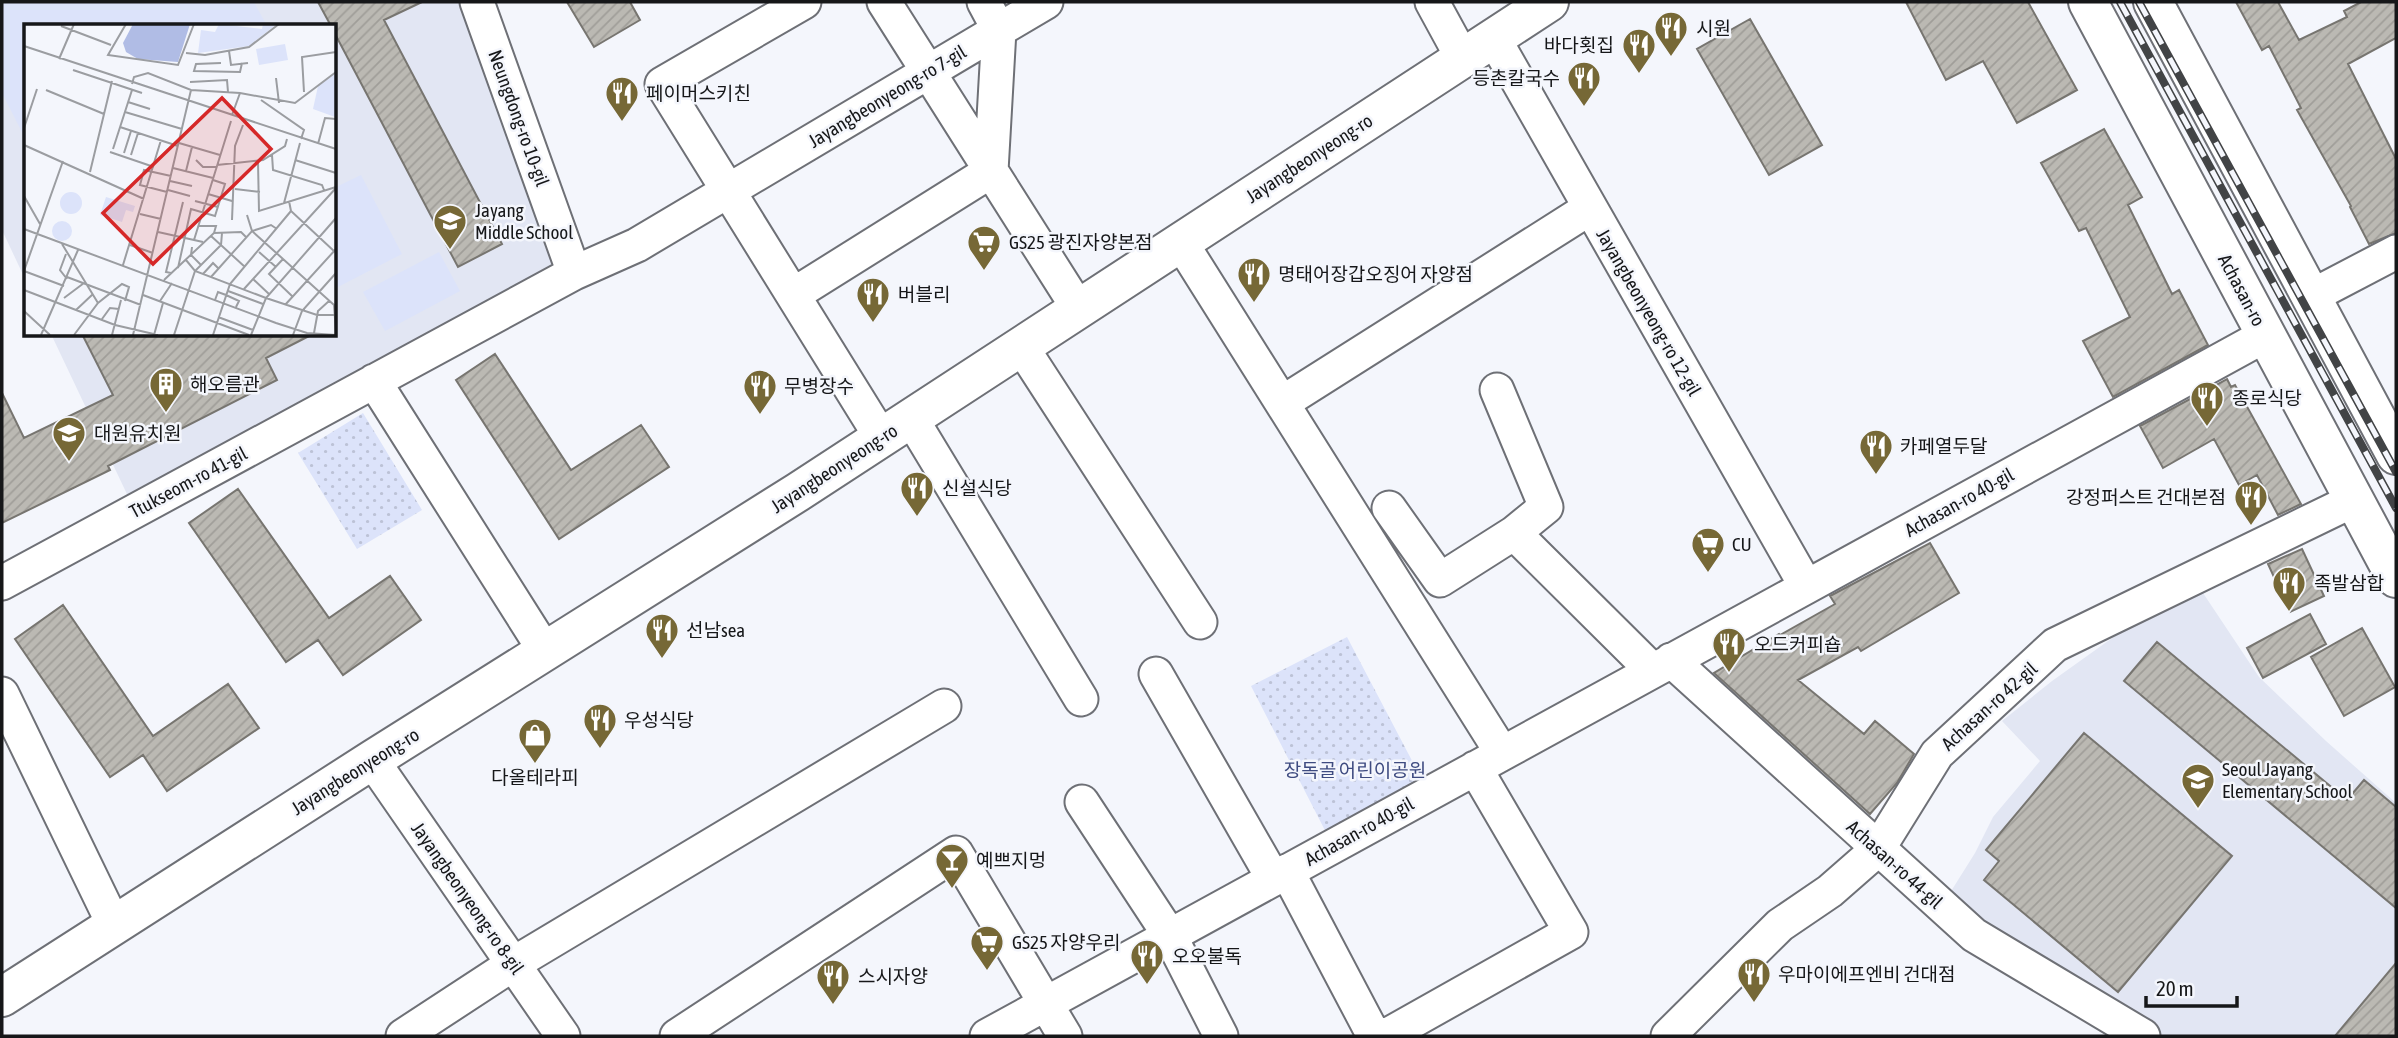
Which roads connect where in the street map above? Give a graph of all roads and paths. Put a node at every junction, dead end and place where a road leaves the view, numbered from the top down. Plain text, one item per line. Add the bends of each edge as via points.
1 (477, 2) edge
2 (804, 2) edge
3 (884, 2) edge
4 (1046, 2) edge
5 (1432, 2) edge
6 (1549, 2) edge
7 (2088, 2) edge
8 (2153, 2) edge
9 (992, 16) edge
10 (1478, 47) junction
11 (927, 72) junction
12 (991, 171) junction
13 (728, 191) junction
14 (1590, 208) junction
15 (1180, 241) junction
16 (2396, 252) edge
17 (574, 273) junction
18 (793, 295) junction
19 (2310, 297) junction
20 (1078, 308) junction
21 (2266, 335) junction
22 (1021, 346) junction
23 (374, 381) junction
24 (1497, 390) dead end
25 (1282, 403) junction
26 (896, 427) junction
27 (2396, 455) edge
28 (2354, 500) junction
29 (1389, 508) dead end
30 (1514, 533) junction
31 (2396, 578) edge
32 (2, 583) edge
33 (1806, 586) junction
34 (1200, 622) dead end
35 (545, 650) junction
36 (1662, 665) junction
37 (1156, 674) dead end
38 (2, 694) edge
39 (1081, 699) dead end
40 (944, 706) dead end
41 (372, 760) junction
42 (1488, 761) junction
43 (1082, 802) dead end
44 (1878, 849) junction
45 (1280, 875) junction
46 (114, 925) junction
47 (1170, 936) junction
48 (513, 964) junction
49 (2, 997) edge
50 (1047, 1003) junction
51 (403, 1036) edge
52 (563, 1036) edge
53 (677, 1036) edge
54 (987, 1036) edge
55 (1065, 1036) edge
56 (1222, 1036) edge
57 (1374, 1036) edge
58 (1386, 1036) edge
59 (1668, 1036) edge
60 (2141, 1036) edge

1 - 17 street, Neungdong-ro 10-gil
2 - 13 street via 662,84
3 - 11 street
4 - 9 street, Jayangbeonyeong-ro 7-gil
5 - 10 street, Jayangbeonyeong-ro 12-gil
6 - 10 street, Jayangbeonyeong-ro
7 - 21 street, Achasan-ro
8 - 19 street
9 - 11 street, Jayangbeonyeong-ro 7-gil
9 - 12 street
10 - 14 street, Jayangbeonyeong-ro 12-gil
10 - 15 street, Jayangbeonyeong-ro
11 - 12 street
11 - 13 street, Jayangbeonyeong-ro 7-gil
12 - 18 street
12 - 20 street
13 - 17 street, Jayangbeonyeong-ro 7-gil via 636,245
13 - 18 street
14 - 25 street
14 - 33 street, Jayangbeonyeong-ro 12-gil
15 - 20 street, Jayangbeonyeong-ro
15 - 25 street
16 - 19 street
17 - 23 street, Ttukseom-ro 41-gil
18 - 26 street
19 - 27 street
20 - 22 street, Jayangbeonyeong-ro
21 - 28 street, Achasan-ro
21 - 33 street, Achasan-ro 40-gil
22 - 26 street, Jayangbeonyeong-ro
22 - 34 street
23 - 32 street, Ttukseom-ro 41-gil
23 - 35 street
24 - 30 street via 1546,507
25 - 42 street
26 - 35 street, Jayangbeonyeong-ro
26 - 39 street
28 - 31 street, Achasan-ro
28 - 44 street, Achasan-ro 42-gil via 2055,645 1937,754
29 - 30 street via 1440,580
30 - 36 street
33 - 36 street, Achasan-ro 40-gil
35 - 41 street, Jayangbeonyeong-ro
36 - 42 street, Achasan-ro 40-gil
36 - 44 street, Achasan-ro 44-gil
37 - 45 street
38 - 46 street
40 - 48 street
41 - 46 street, Jayangbeonyeong-ro
41 - 48 street, Jayangbeonyeong-ro 8-gil
42 - 45 street, Achasan-ro 40-gil
42 - 58 street via 1571,932
43 - 47 street
44 - 59 street, Achasan-ro 42-gil via 1830,891 1780,925
44 - 60 street, Achasan-ro 44-gil via 1974,935
45 - 47 street, Achasan-ro 40-gil
45 - 57 street, Achasan-ro 40-gil
46 - 49 street, Jayangbeonyeong-ro
47 - 50 street, Achasan-ro 40-gil
47 - 56 street
48 - 51 street
48 - 52 street, Jayangbeonyeong-ro 8-gil
50 - 53 street via 956,853
50 - 54 street, Achasan-ro 40-gil
50 - 55 street

